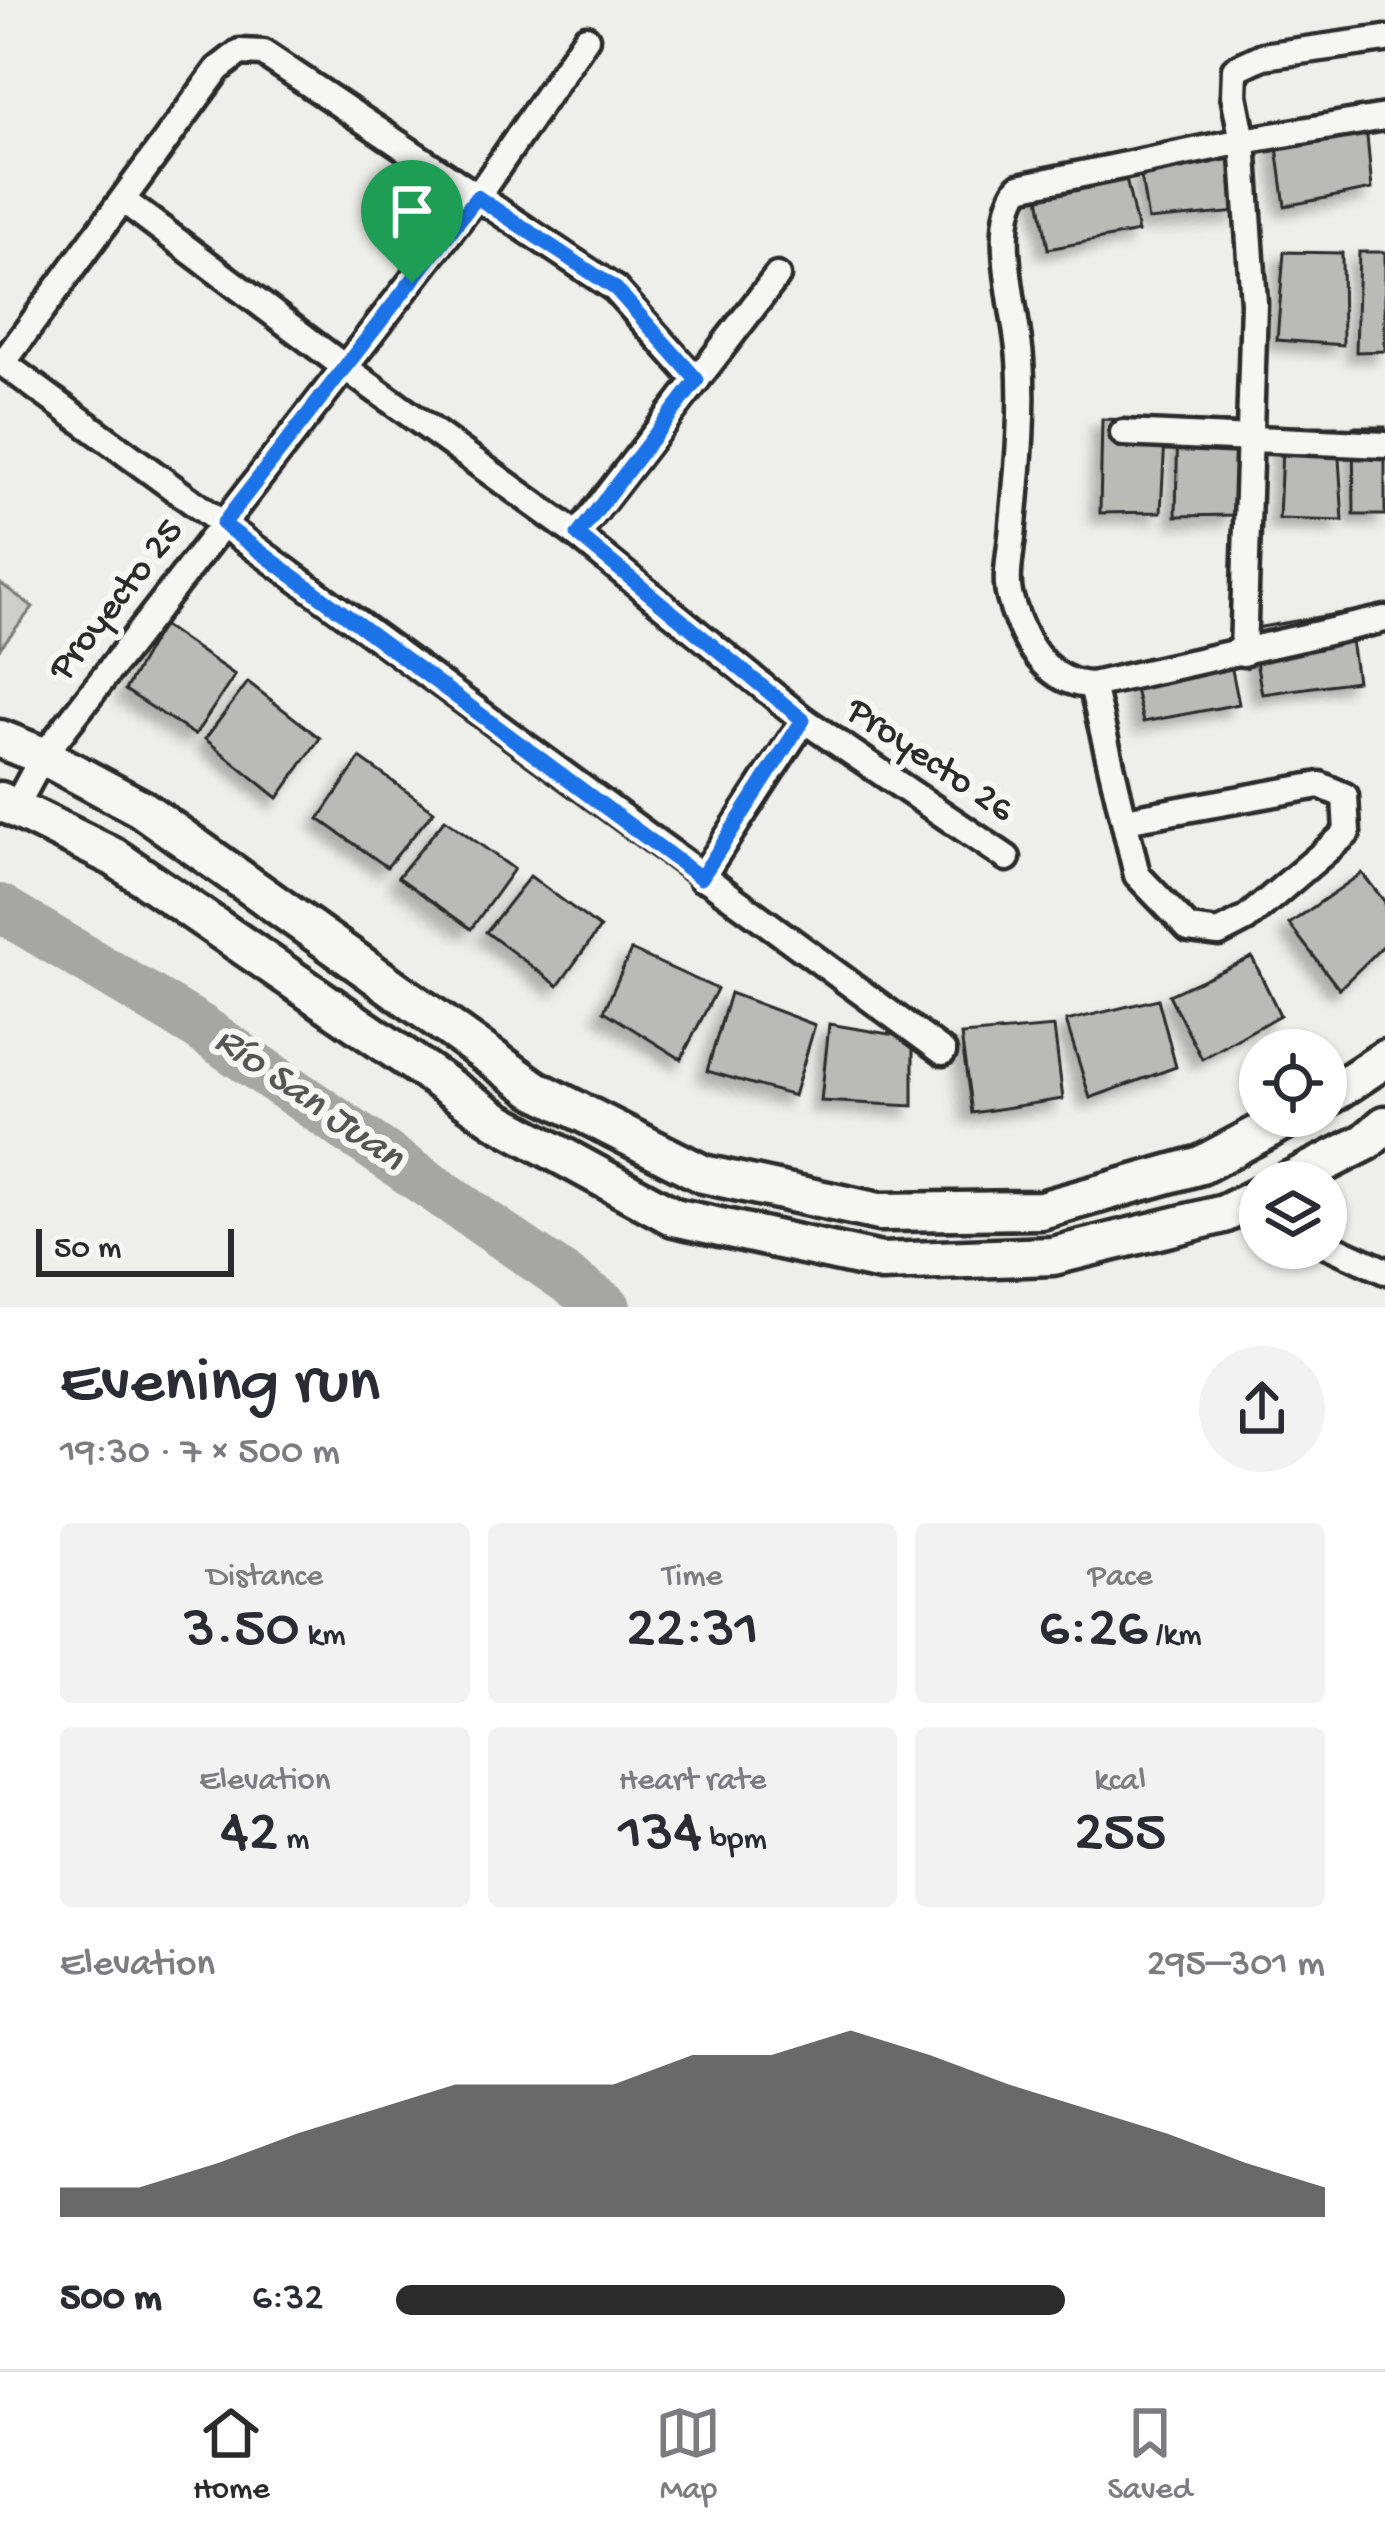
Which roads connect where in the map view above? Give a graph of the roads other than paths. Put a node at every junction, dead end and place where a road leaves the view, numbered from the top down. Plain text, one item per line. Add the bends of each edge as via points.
1 (586, 38) dead end
2 (1385, 39) edge
3 (1385, 117) edge
4 (1243, 141) junction
5 (477, 197) junction
6 (124, 201) junction
7 (777, 276) dead end
8 (1, 362) edge
9 (346, 369) junction
10 (697, 380) junction
11 (1123, 433) dead end
12 (1251, 438) junction
13 (1385, 445) edge
14 (223, 524) junction
15 (578, 535) junction
16 (1385, 619) edge
17 (1243, 653) junction
18 (1092, 685) junction
19 (803, 720) junction
20 (0, 739) edge
21 (43, 756) junction
22 (8, 805) edge
23 (1125, 820) junction
24 (1007, 858) dead end
25 (701, 878) junction
26 (943, 1052) dead end
27 (1385, 1059) edge
28 (1347, 1084) edge
29 (1385, 1125) edge
30 (1254, 1137) edge
31 (1328, 1161) edge
32 (1239, 1206) edge
33 (1347, 1254) edge
34 (1385, 1271) edge

1 - 5 street, Proyecto 25
2 - 4 street via 1263,56 1235,69
3 - 4 street
4 - 12 street via 1254,303
4 - 18 street via 1018,187 1009,200 1021,360 1008,592 1024,635 1052,674
5 - 6 street via 263,53 240,52 218,70
5 - 9 street, Proyecto 25
5 - 10 street via 616,289
6 - 8 street
6 - 9 street, Proyecto 26
7 - 10 street
8 - 14 street
9 - 14 street, Proyecto 25
9 - 15 street, Proyecto 26
10 - 15 street
11 - 12 street
12 - 13 street
12 - 17 street
14 - 21 street, Proyecto 25
14 - 25 street
15 - 19 street, Proyecto 26
16 - 17 street
17 - 18 street
18 - 23 street
19 - 24 street, Proyecto 26
19 - 25 street
20 - 21 main road
21 - 22 street, Proyecto 25
21 - 30 main road via 142,809 535,1089 703,1174 879,1212 1041,1210 1201,1165
22 - 32 main road via 114,857 498,1121 674,1216 881,1262 1053,1256
23 - 23 street via 1320,785 1345,796 1347,833 1246,920 1219,933 1189,929 1137,875
25 - 26 street
27 - 28 main road
29 - 31 main road
33 - 34 street

